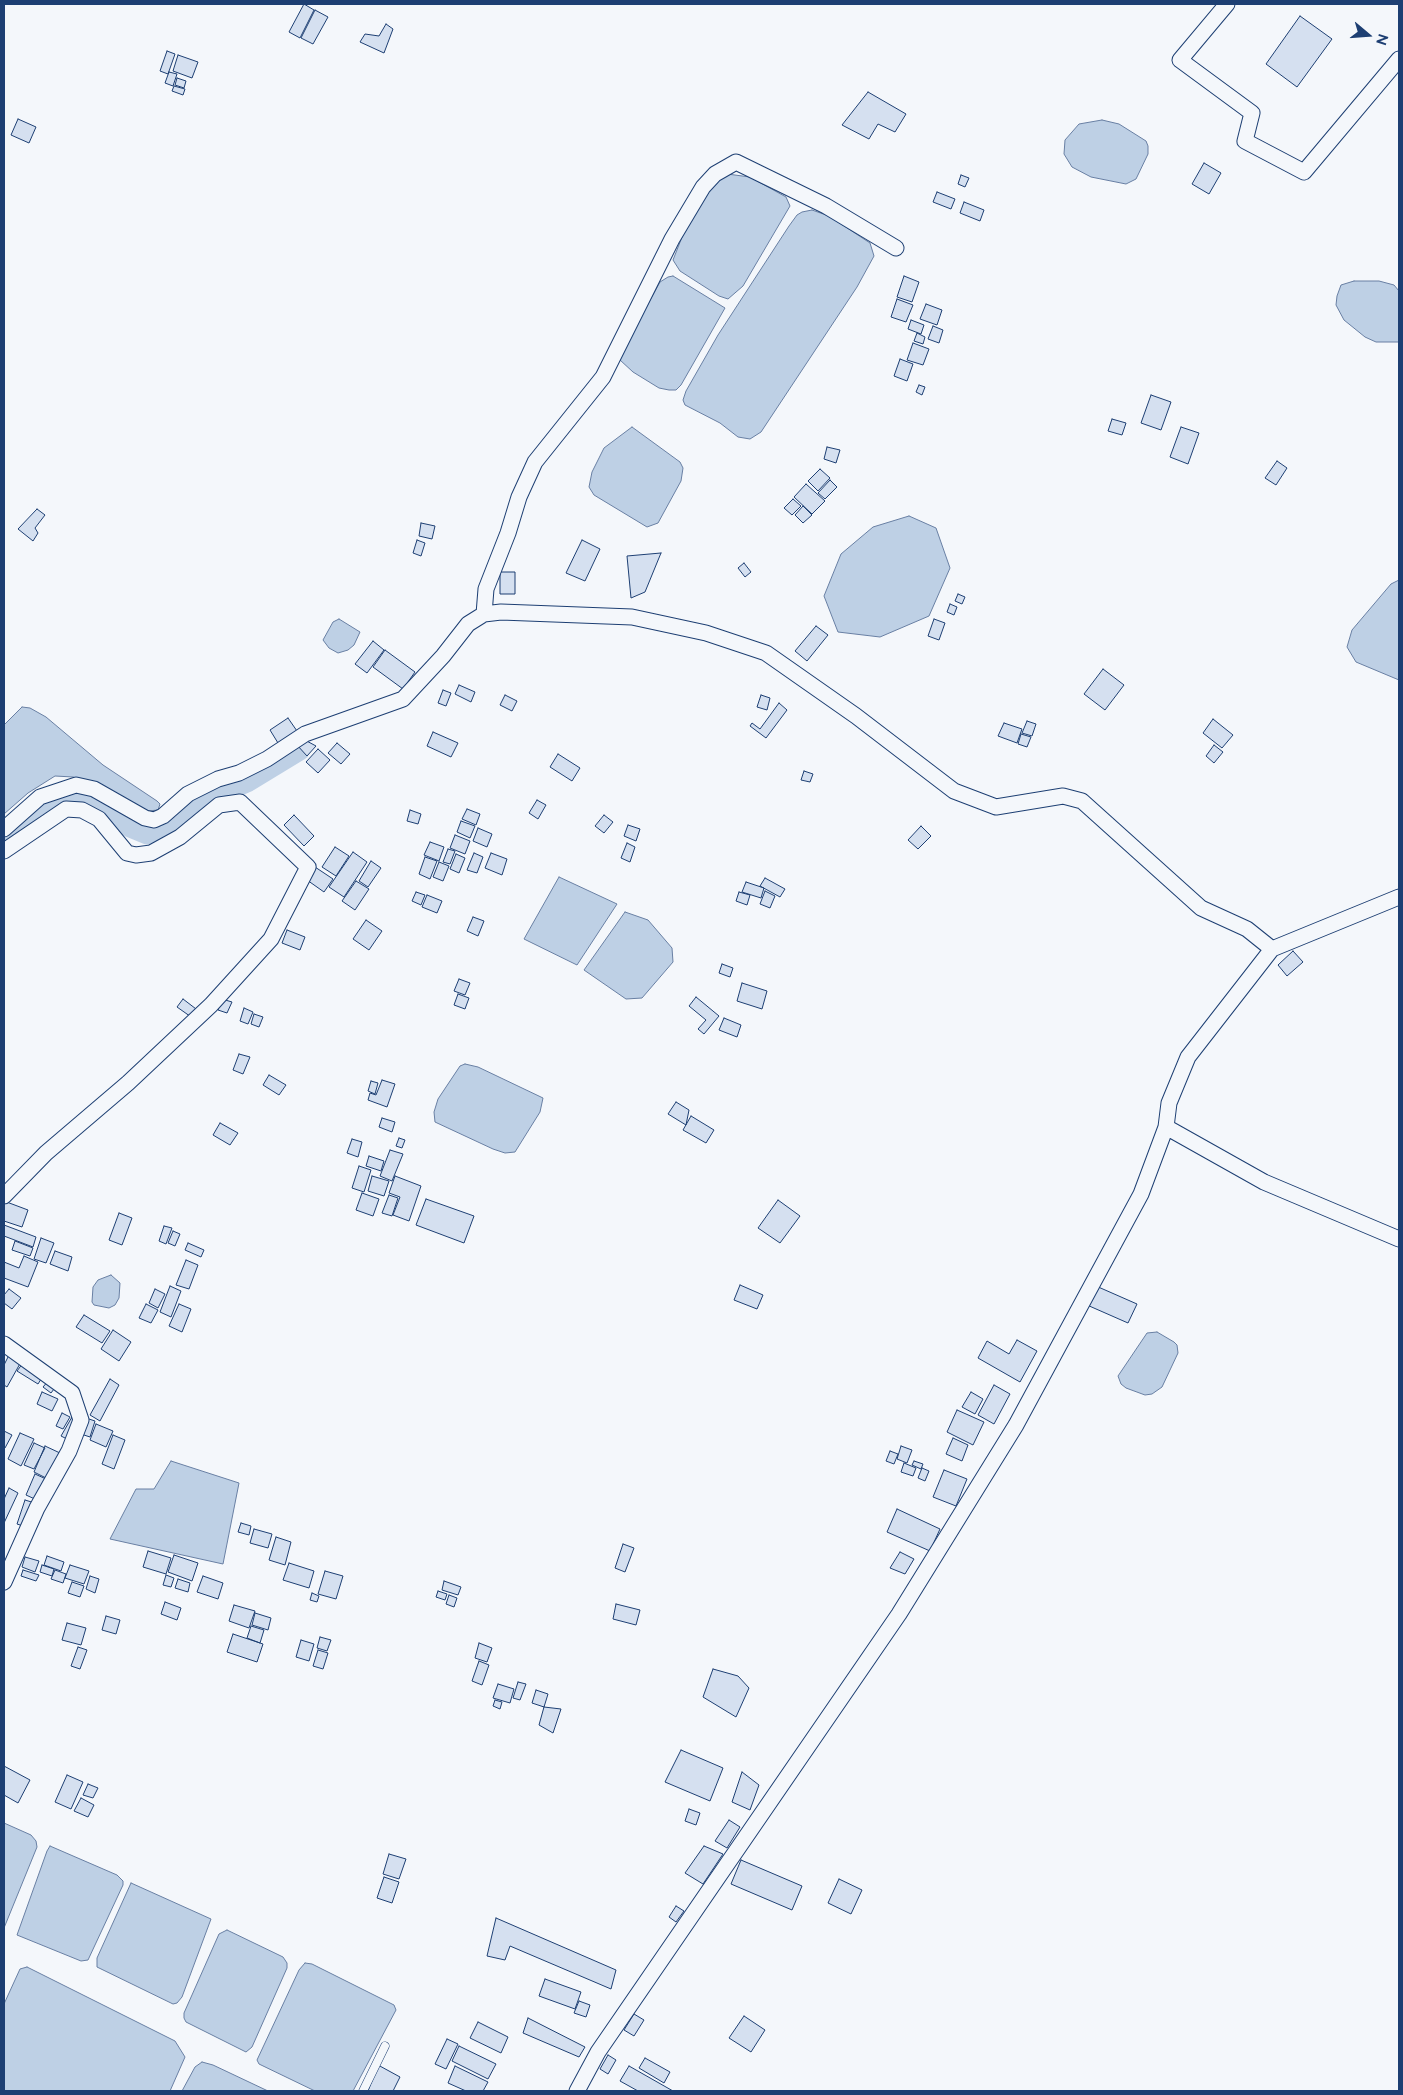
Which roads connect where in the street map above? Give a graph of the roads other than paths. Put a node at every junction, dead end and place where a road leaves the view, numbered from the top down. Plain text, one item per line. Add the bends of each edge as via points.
1 (1225, 5) edge
2 (1399, 59) edge
3 (896, 248) dead end
4 (484, 614) junction
5 (4, 829) edge
6 (4, 851) edge
7 (1399, 896) edge
8 (1272, 949) junction
9 (1166, 1126) junction
10 (4, 1196) edge
11 (1399, 1239) edge
12 (4, 1344) edge
13 (4, 1582) edge
14 (385, 2046) dead end
15 (363, 2091) edge
16 (577, 2091) edge

1 - 2 street via 1180,60 1252,113 1245,141 1304,172
3 - 4 street via 826,206 736,162 716,174 704,187 672,239 603,377 536,462 519,497 486,589
4 - 5 street via 468,624 403,699 305,734 267,759 188,794 163,816 154,820 145,818 94,789 76,785 40,797
4 - 8 street via 632,617 706,633 766,653 954,791 996,807 1062,796 1082,801 1201,908 1247,929
6 - 10 street via 66,810 82,810 99,819 127,853 151,853 180,837 219,805 240,802 308,867 271,939 211,1005 128,1083 46,1153
7 - 8 street
8 - 9 street via 1188,1057 1169,1103
9 - 11 street via 1264,1182
9 - 16 street via 1141,1194 1016,1425 899,1614 598,2052
12 - 13 street via 72,1393 81,1420
14 - 15 lane

